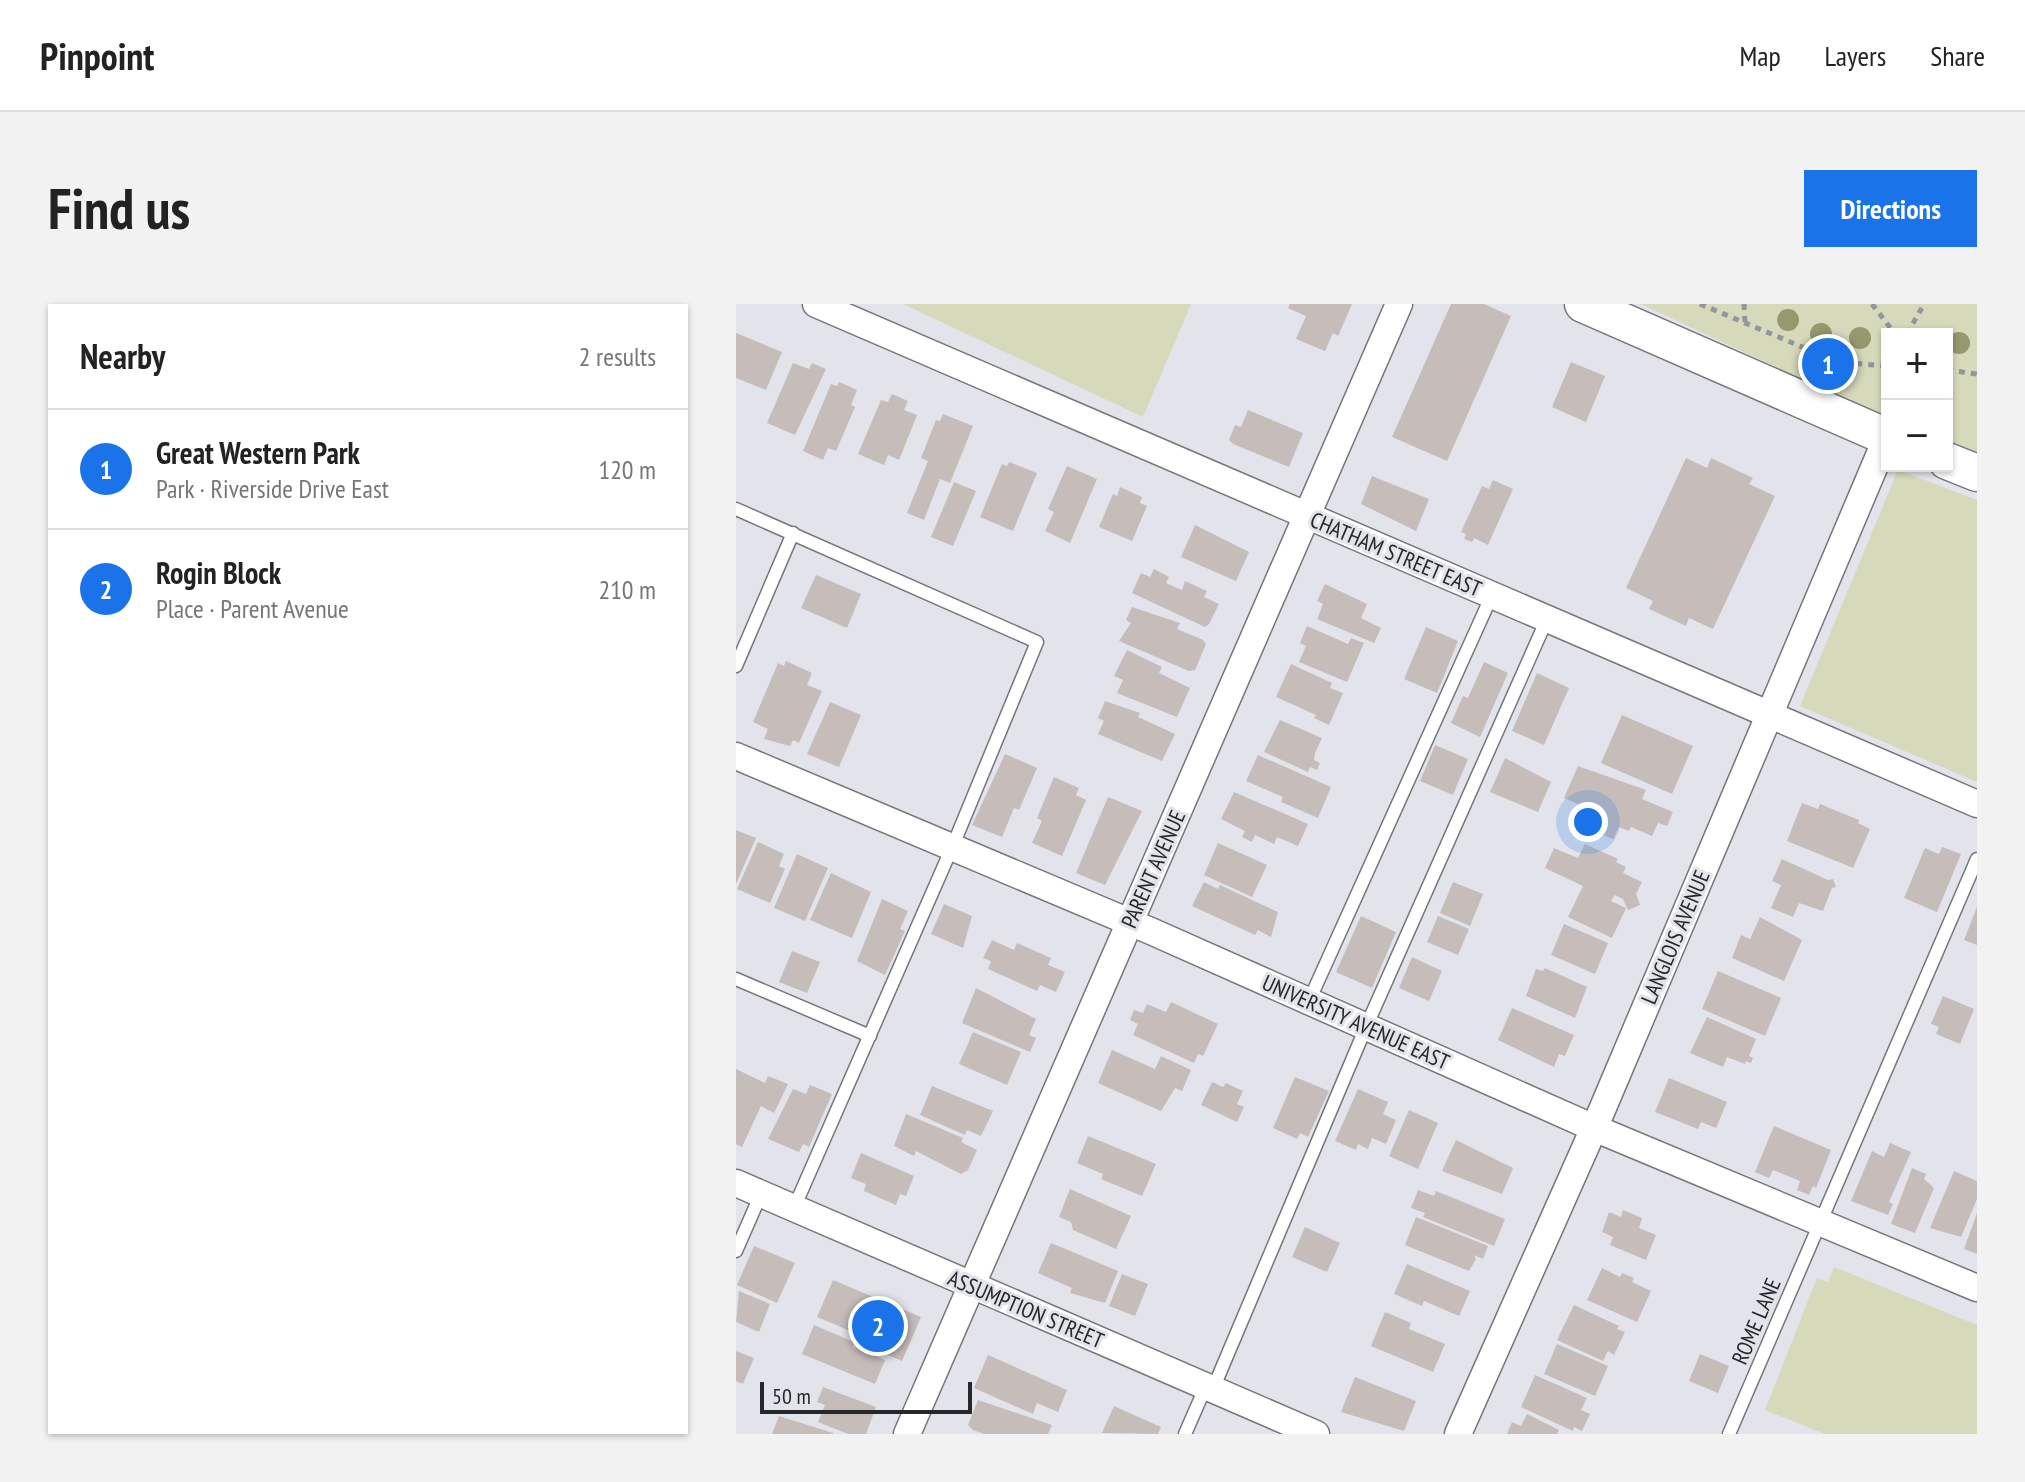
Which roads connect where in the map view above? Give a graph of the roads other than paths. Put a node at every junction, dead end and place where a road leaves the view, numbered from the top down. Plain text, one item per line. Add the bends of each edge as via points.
1 (816, 304) edge
2 (1399, 304) edge
3 (1583, 304) edge
4 (1881, 434) edge
5 (1881, 451) edge
6 (1953, 463) edge
7 (1977, 473) edge
8 (736, 509) edge
9 (1307, 516) junction
10 (793, 533) junction
11 (1492, 595) junction
12 (1547, 619) junction
13 (736, 666) edge
14 (1770, 715) junction
15 (736, 756) edge
16 (1977, 804) edge
17 (951, 848) junction
18 (1977, 859) edge
19 (1129, 922) junction
20 (736, 979) edge
21 (1309, 1001) junction
22 (1366, 1027) junction
23 (870, 1036) junction
24 (1594, 1128) junction
25 (736, 1183) edge
26 (761, 1194) junction
27 (794, 1208) junction
28 (1820, 1224) junction
29 (736, 1251) edge
30 (971, 1285) junction
31 (1977, 1288) edge
32 (1210, 1388) junction
33 (907, 1434) edge
34 (1185, 1434) edge
35 (1316, 1434) edge
36 (1458, 1434) edge
37 (1729, 1434) edge

1 - 9 street, CHATHAM STREET EAST
2 - 9 street, PARENT AVENUE
3 - 4 main road
5 - 14 street, LANGLOIS AVENUE
6 - 7 main road
8 - 10 lane
9 - 11 street, CHATHAM STREET EAST
9 - 19 street, PARENT AVENUE
10 - 13 lane
10 - 17 lane via 1037,642
11 - 12 street, CHATHAM STREET EAST
11 - 21 lane
12 - 14 street, CHATHAM STREET EAST
12 - 22 lane
14 - 16 street, CHATHAM STREET EAST
14 - 24 street, LANGLOIS AVENUE
15 - 17 street, UNIVERSITY AVENUE EAST
17 - 19 street, UNIVERSITY AVENUE EAST
17 - 23 lane
18 - 28 lane, ROME LANE
19 - 21 street, UNIVERSITY AVENUE EAST
19 - 30 street, PARENT AVENUE
20 - 23 lane
21 - 22 street, UNIVERSITY AVENUE EAST
22 - 24 street, UNIVERSITY AVENUE EAST
22 - 32 lane
23 - 27 lane
24 - 28 street, UNIVERSITY AVENUE EAST
24 - 36 street, LANGLOIS AVENUE
25 - 26 street, ASSUMPTION STREET
26 - 27 street, ASSUMPTION STREET
26 - 29 lane
27 - 30 street, ASSUMPTION STREET
28 - 31 street, UNIVERSITY AVENUE EAST
28 - 37 lane, ROME LANE
30 - 32 street, ASSUMPTION STREET
30 - 33 street, PARENT AVENUE
32 - 34 lane
32 - 35 street, ASSUMPTION STREET

